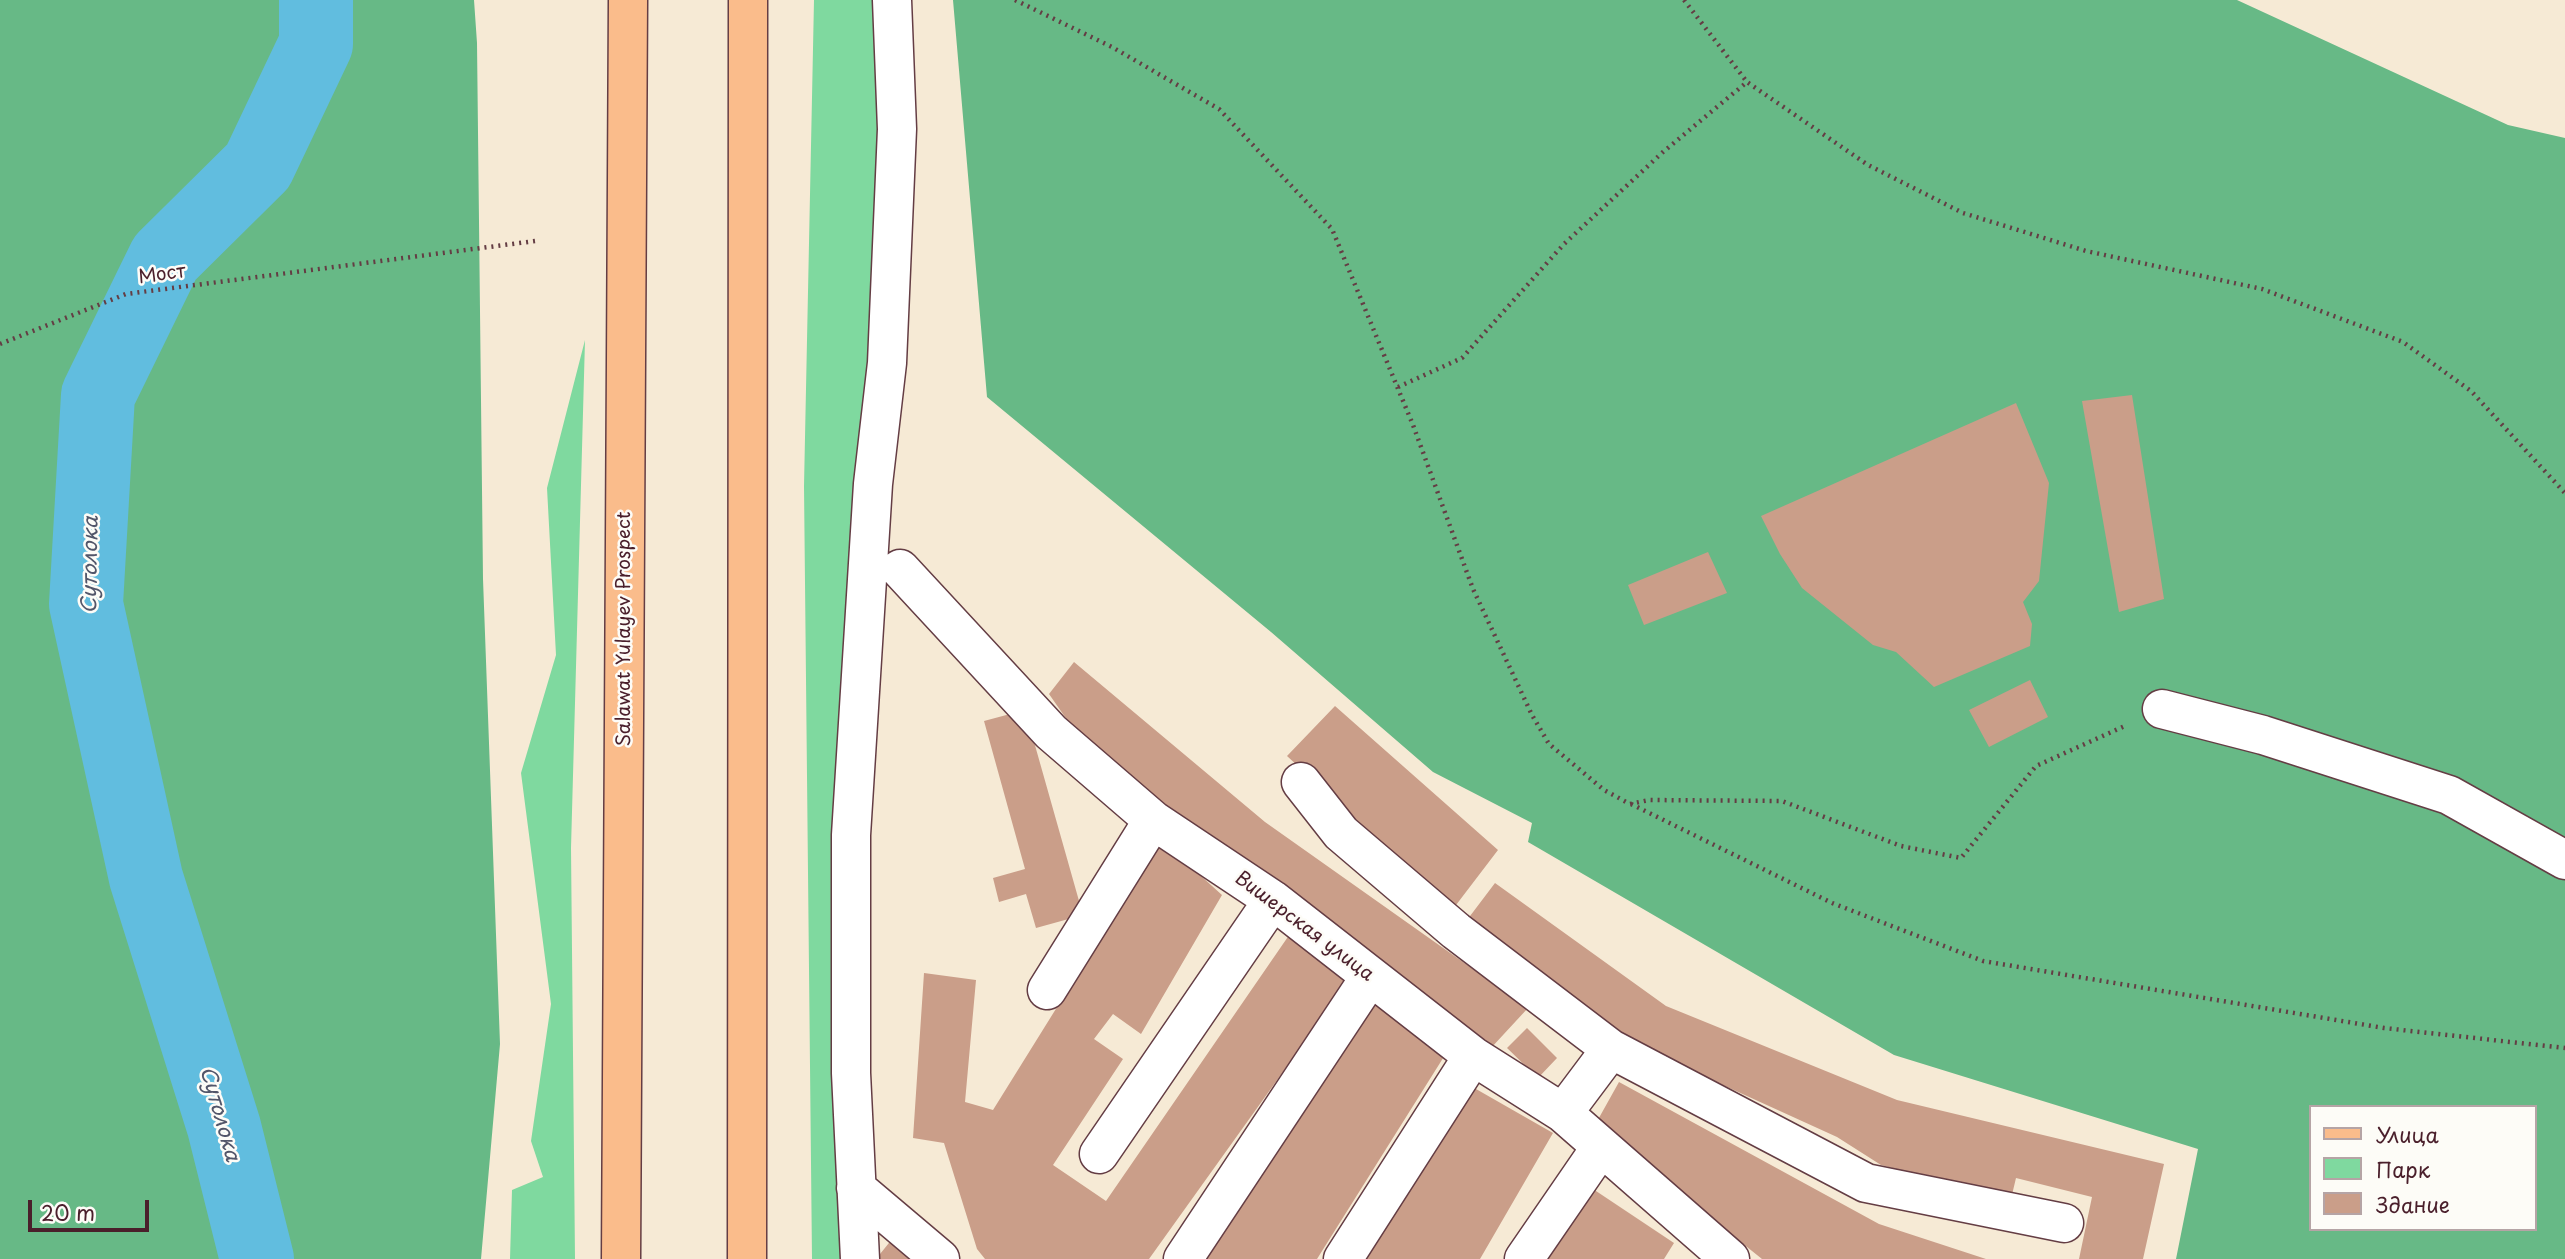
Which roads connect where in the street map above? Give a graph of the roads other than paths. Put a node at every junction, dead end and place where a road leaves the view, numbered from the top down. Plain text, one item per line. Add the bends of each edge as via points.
1 (628, 0) edge
2 (748, 0) edge
3 (892, 0) edge
4 (900, 569) dead end
5 (2162, 709) road end
6 (1301, 782) dead end
7 (1153, 820) junction
8 (2565, 860) edge
9 (1273, 900) junction
10 (1370, 977) junction
11 (1046, 990) dead end
12 (1611, 1049) junction
13 (1473, 1056) junction
14 (1563, 1113) junction
15 (1601, 1147) junction
16 (1099, 1154) dead end
17 (856, 1188) junction
18 (2064, 1223) dead end
19 (1708, 1251) edge
20 (621, 1259) edge
21 (747, 1259) edge
22 (860, 1259) edge
23 (940, 1259) edge
24 (1183, 1259) edge
25 (1343, 1259) edge
26 (1524, 1259) edge

1 - 20 main road, Salawat Yulayev Prospect
2 - 21 main road
3 - 17 street via 897,129 887,363 872,497 851,835 850,1073
4 - 7 street, Вишерская улица via 1051,732
5 - 8 street via 2263,735 2449,794
6 - 12 street via 1341,834 1456,931
7 - 9 street, Вишерская улица
7 - 11 street
9 - 10 street, Вишерская улица
9 - 16 street
10 - 13 street, Вишерская улица
10 - 24 street
12 - 14 street
12 - 18 street via 1866,1183
13 - 14 street, Вишерская улица
13 - 25 street
14 - 15 street, Вишерская улица
15 - 19 street, Вишерская улица
15 - 26 street
17 - 22 street
17 - 23 street

